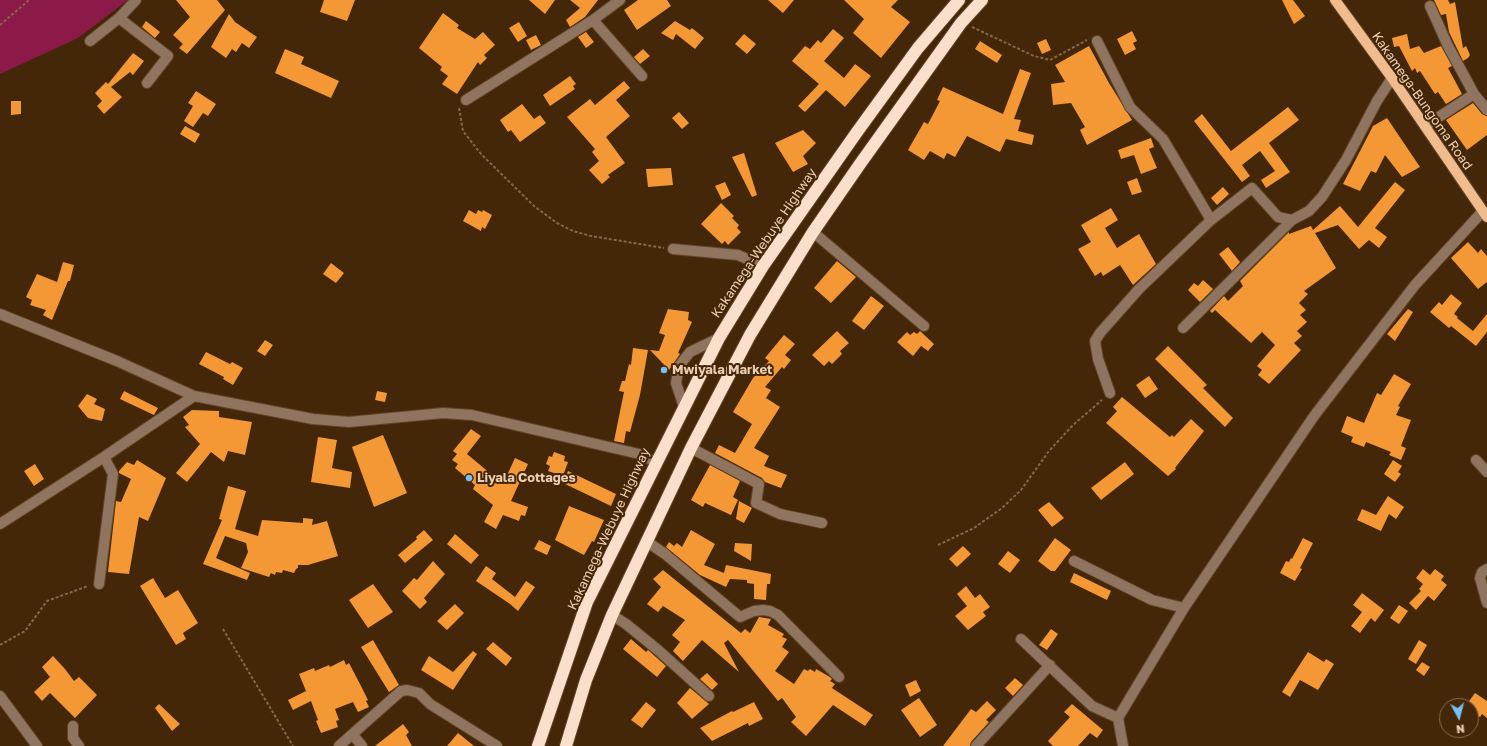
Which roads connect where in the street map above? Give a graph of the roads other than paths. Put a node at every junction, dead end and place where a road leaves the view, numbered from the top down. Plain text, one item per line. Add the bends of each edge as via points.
1 (136, 0) edge
2 (620, 0) edge
3 (960, 0) edge
4 (982, 0) edge
5 (1335, 0) edge
6 (1430, 6) dead end
7 (119, 18) junction
8 (593, 20) junction
9 (90, 41) dead end
10 (1097, 41) road end
11 (642, 76) dead end
12 (1392, 78) junction
13 (146, 83) dead end
14 (1474, 94) junction
15 (466, 100) road end
16 (1487, 110) edge
17 (1425, 126) junction
18 (1485, 214) edge
19 (1211, 220) junction
20 (1292, 220) junction
21 (813, 232) junction
22 (673, 249) road end
23 (762, 266) junction
24 (0, 314) edge
25 (924, 326) dead end
26 (1183, 328) dead end
27 (719, 338) junction
28 (1110, 393) road end
29 (194, 396) junction
30 (684, 407) junction
31 (692, 448) junction
32 (104, 457) junction
33 (1476, 460) dead end
34 (656, 462) junction
35 (1487, 472) edge
36 (822, 523) dead end
37 (0, 524) edge
38 (646, 541) junction
39 (1074, 561) dead end
40 (1487, 569) edge
41 (99, 584) road end
42 (1487, 603) edge
43 (1184, 608) junction
44 (612, 615) junction
45 (1021, 639) dead end
46 (1050, 665) junction
47 (839, 677) dead end
48 (0, 696) edge
49 (709, 696) dead end
50 (1118, 718) junction
51 (73, 726) dead end
52 (353, 735) junction
53 (37, 746) edge
54 (79, 746) edge
55 (339, 746) edge
56 (362, 746) edge
57 (497, 746) edge
58 (538, 746) edge
59 (566, 746) edge
60 (976, 746) edge
61 (1123, 746) edge

1 - 7 street
2 - 8 street
3 - 23 highway, Kakamega-Webuye Highway via 918,48
4 - 21 highway via 961,23
5 - 12 main road, Kakamega-Bungoma Road
6 - 14 street
7 - 9 street
7 - 13 street via 168,56
8 - 11 street
8 - 15 street
10 - 19 street via 1130,107 1163,139
12 - 17 main road, Kakamega-Bungoma Road
12 - 20 street via 1322,197 1309,211
14 - 16 street
14 - 17 street
17 - 18 main road, Kakamega-Bungoma Road
18 - 43 street via 1415,285 1346,372
19 - 20 street via 1252,188 1278,217
19 - 28 street via 1139,289 1095,341 1098,359
20 - 26 street
21 - 25 street
21 - 31 highway via 750,335
22 - 23 street via 738,255
23 - 27 highway, Kakamega-Webuye Highway
24 - 29 street via 117,361
27 - 30 highway, Kakamega-Webuye Highway
27 - 30 street via 690,352 679,366 676,383
29 - 32 street
29 - 34 street via 313,419 349,422 443,413 472,415 639,454
30 - 34 highway, Kakamega-Webuye Highway
31 - 36 street via 759,484 756,503 780,514
31 - 38 highway
32 - 37 street
32 - 41 street via 113,474
33 - 35 street
34 - 58 highway, Kakamega-Webuye Highway via 587,602
38 - 44 highway
38 - 47 street via 740,617 763,610 778,615
39 - 43 street via 1152,600
40 - 42 street via 1482,572 1480,578
43 - 50 street
44 - 49 street via 658,650
44 - 59 highway via 586,680
45 - 46 street
46 - 50 street via 1092,706
46 - 60 street
48 - 53 street
50 - 61 street
51 - 54 street via 73,738
52 - 55 street
52 - 56 street
52 - 57 street via 401,691 413,690 430,704

